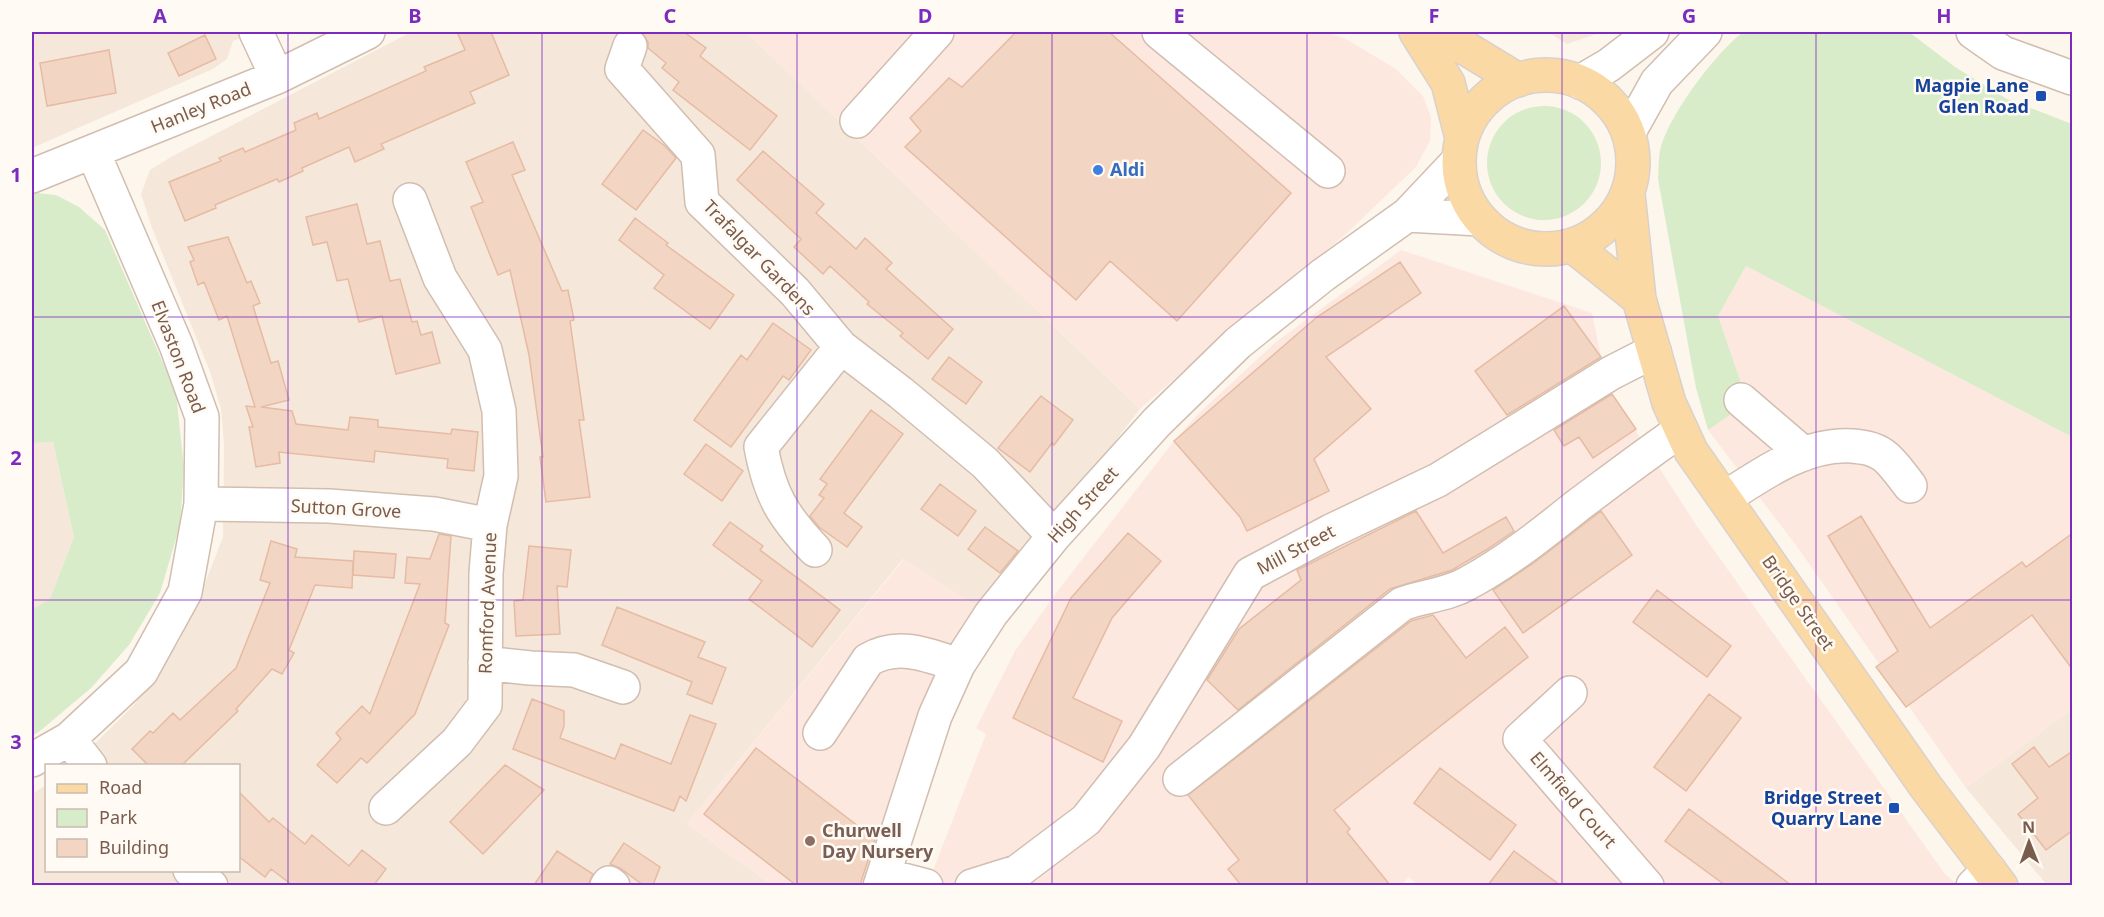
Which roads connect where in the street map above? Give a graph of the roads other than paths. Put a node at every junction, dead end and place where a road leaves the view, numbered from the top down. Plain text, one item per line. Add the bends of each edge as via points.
1 (256, 32) edge
2 (368, 32) edge
3 (937, 32) edge
4 (1159, 32) edge
5 (1418, 32) edge
6 (1652, 32) edge
7 (1706, 32) edge
8 (1973, 32) edge
9 (630, 46) dead end
10 (277, 77) junction
11 (2073, 78) edge
12 (1518, 80) junction
13 (1580, 82) junction
14 (857, 121) dead end
15 (1629, 132) junction
16 (1460, 149) junction
17 (93, 152) junction
18 (1328, 171) dead end
19 (32, 176) edge
20 (1628, 194) junction
21 (410, 200) dead end
22 (1407, 215) junction
23 (1480, 219) junction
24 (1573, 246) junction
25 (1639, 299) junction
26 (841, 347) junction
27 (1654, 351) junction
28 (1741, 400) dead end
29 (1682, 430) junction
30 (1804, 454) junction
31 (1910, 486) dead end
32 (1725, 498) junction
33 (201, 504) junction
34 (490, 525) junction
35 (1054, 536) junction
36 (815, 550) dead end
37 (485, 663) junction
38 (958, 665) junction
39 (623, 687) dead end
40 (1570, 693) dead end
41 (819, 733) dead end
42 (69, 739) junction
43 (32, 760) edge
44 (89, 764) edge
45 (1180, 779) dead end
46 (386, 808) dead end
47 (193, 872) edge
48 (882, 880) edge
49 (1987, 880) edge
50 (211, 885) edge
51 (607, 885) edge
52 (613, 885) edge
53 (926, 885) edge
54 (972, 885) edge
55 (1647, 885) edge

1 - 10 street
2 - 10 street, Hanley Road
3 - 14 street
4 - 18 street
5 - 12 main road via 1467,49
5 - 16 main road via 1448,83
6 - 13 street
7 - 15 street via 1657,82
8 - 11 street via 2003,53
9 - 26 street, Trafalgar Gardens via 622,69 698,155 702,202 795,292
10 - 17 street, Hanley Road
12 - 13 main road via 1540,75
12 - 16 main road via 1494,92 1476,110 1467,123
13 - 15 main road via 1604,96
15 - 20 main road via 1634,160
16 - 22 street, High Street
16 - 23 main road via 1460,181
17 - 19 street, Hanley Road
17 - 33 street, Elvaston Road via 176,345 202,417
20 - 24 main road via 1610,222
20 - 25 main road, Bridge Street
21 - 34 street, Romford Avenue via 440,278 485,350 499,411 501,476
22 - 23 street
22 - 35 street, High Street via 1238,343 1157,422
23 - 24 main road via 1510,242 1529,248
24 - 25 main road
25 - 27 main road, Bridge Street
26 - 35 street, Trafalgar Gardens via 985,463
26 - 36 street via 761,447 775,499
27 - 29 main road, Bridge Street via 1669,403
27 - 54 street, Mill Street via 1437,480 1250,574 1144,747 1086,820 1017,872
28 - 30 street
29 - 32 main road, Bridge Street via 1691,451
29 - 45 street via 1522,549 1467,584 1402,604
30 - 31 street via 1834,445 1869,447 1884,455
30 - 32 street via 1769,470
32 - 49 main road, Bridge Street
33 - 34 street, Sutton Grove via 329,506 434,514
33 - 42 street, Elvaston Road via 185,592 141,672
34 - 37 street, Romford Avenue
35 - 38 street, High Street via 991,614
37 - 39 street via 574,670
37 - 46 street, Romford Avenue via 485,705 457,742
38 - 41 street via 915,652 880,653 868,660
38 - 48 street, High Street via 935,716
40 - 55 street, Elmfield Court via 1520,739
42 - 43 street, Elvaston Road
42 - 44 street
47 - 50 street
48 - 53 street
51 - 52 street

